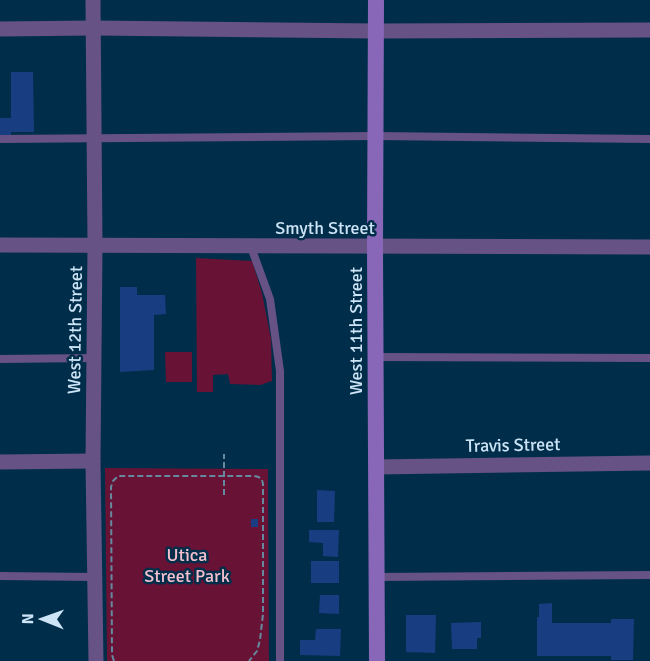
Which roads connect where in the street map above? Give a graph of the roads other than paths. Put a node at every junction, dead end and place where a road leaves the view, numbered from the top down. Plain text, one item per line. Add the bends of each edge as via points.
1 (93, 0) edge
2 (376, 0) edge
3 (94, 28) junction
4 (0, 30) edge
5 (650, 30) edge
6 (376, 31) junction
7 (376, 136) junction
8 (94, 138) junction
9 (0, 139) edge
10 (650, 139) edge
11 (0, 245) edge
12 (95, 245) junction
13 (251, 247) junction
14 (375, 247) junction
15 (650, 247) edge
16 (375, 357) junction
17 (94, 358) junction
18 (650, 358) edge
19 (0, 359) edge
20 (93, 461) junction
21 (0, 462) edge
22 (650, 463) edge
23 (376, 467) junction
24 (650, 575) edge
25 (0, 576) edge
26 (95, 577) junction
27 (376, 577) junction
28 (96, 661) edge
29 (280, 661) edge
30 (377, 661) edge

1 - 3 street, West 12th Street
2 - 6 main road, West 11th Street
3 - 4 street
3 - 6 street
3 - 8 street, West 12th Street
5 - 6 street
6 - 7 main road, West 11th Street
7 - 8 lane
7 - 10 lane
7 - 14 main road, West 11th Street
8 - 9 lane
8 - 12 street, West 12th Street
11 - 12 street, Smyth Street
12 - 13 street, Smyth Street
12 - 17 street, West 12th Street
13 - 14 street, Smyth Street
13 - 29 lane via 270,299 280,371
14 - 15 street, Smyth Street
14 - 16 main road, West 11th Street
16 - 18 lane
16 - 23 main road, West 11th Street
17 - 19 lane
17 - 20 street, West 12th Street
20 - 21 street
20 - 26 street, West 12th Street
22 - 23 street, Travis Street
23 - 27 main road, West 11th Street
24 - 27 lane
25 - 26 lane
26 - 28 street, West 12th Street
27 - 30 main road, West 11th Street

